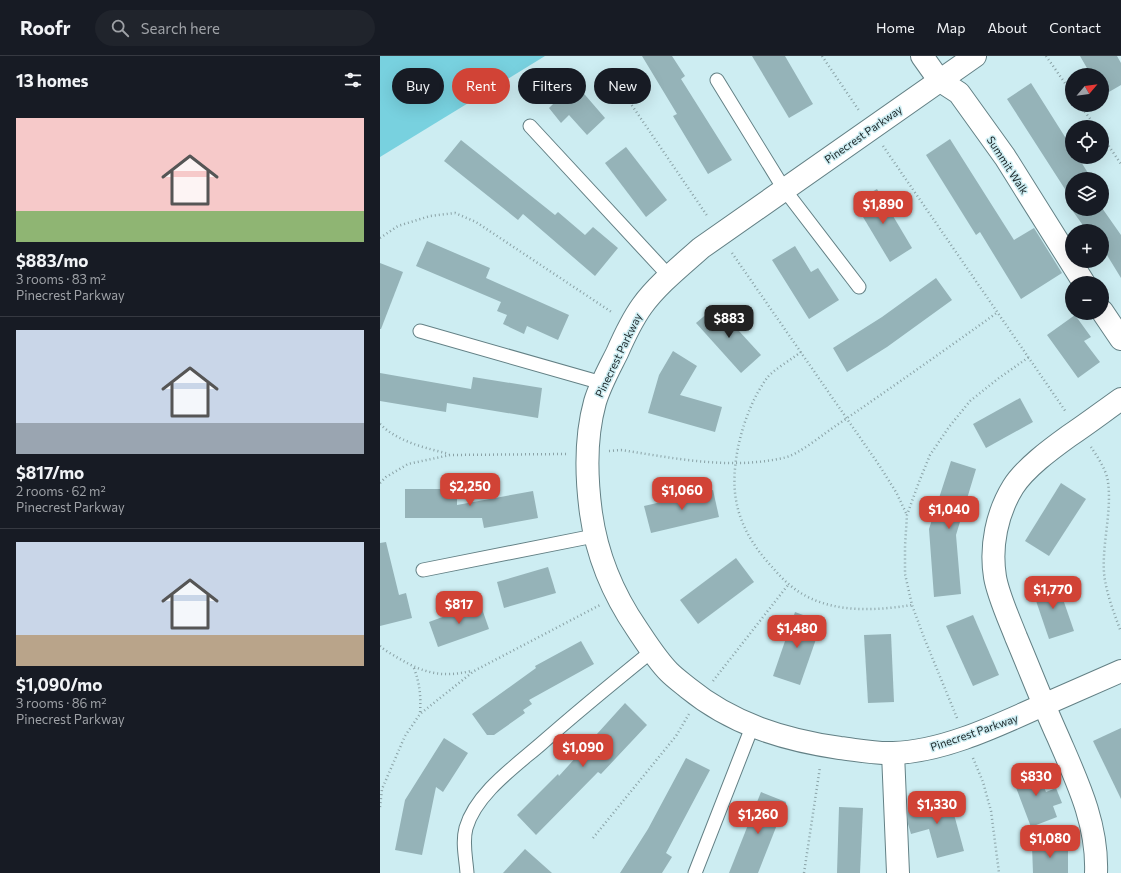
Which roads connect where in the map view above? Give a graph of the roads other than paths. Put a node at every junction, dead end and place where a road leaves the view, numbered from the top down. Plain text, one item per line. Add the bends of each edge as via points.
1 (922, 56) edge
2 (975, 56) edge
3 (717, 80) dead end
4 (939, 80) junction
5 (530, 126) dead end
6 (784, 189) junction
7 (669, 276) junction
8 (1080, 276) edge
9 (859, 287) dead end
10 (1108, 320) edge
11 (420, 331) dead end
12 (1121, 339) edge
13 (602, 383) junction
14 (1121, 399) edge
15 (594, 536) junction
16 (423, 570) dead end
17 (652, 651) junction
18 (1121, 671) edge
19 (1044, 705) junction
20 (752, 727) junction
21 (893, 753) junction
22 (467, 873) edge
23 (695, 873) edge
24 (898, 873) edge
25 (1096, 873) edge

1 - 4 street, Summit Walk
2 - 4 street, Pinecrest Parkway
3 - 6 lane
4 - 6 street, Pinecrest Parkway
4 - 8 street, Summit Walk via 959,93 1005,157
5 - 7 lane
6 - 7 street, Pinecrest Parkway via 719,234
6 - 9 lane
7 - 13 street, Pinecrest Parkway via 642,306
10 - 12 street
11 - 13 lane
13 - 15 street, Pinecrest Parkway via 595,403 588,454 588,490
14 - 19 street via 1049,451 1030,468 1014,486 1002,508 995,532 995,577 1006,612
15 - 16 lane
15 - 17 street, Pinecrest Parkway via 604,568 623,609
17 - 20 street, Pinecrest Parkway via 669,673 700,698 726,715
17 - 22 lane via 508,771 483,798 467,826 464,841
18 - 19 street, Pinecrest Parkway
19 - 21 street, Pinecrest Parkway via 964,738 928,749
19 - 25 street via 1078,782 1089,816 1094,840
20 - 21 street, Pinecrest Parkway via 823,746
20 - 23 lane
21 - 24 street

